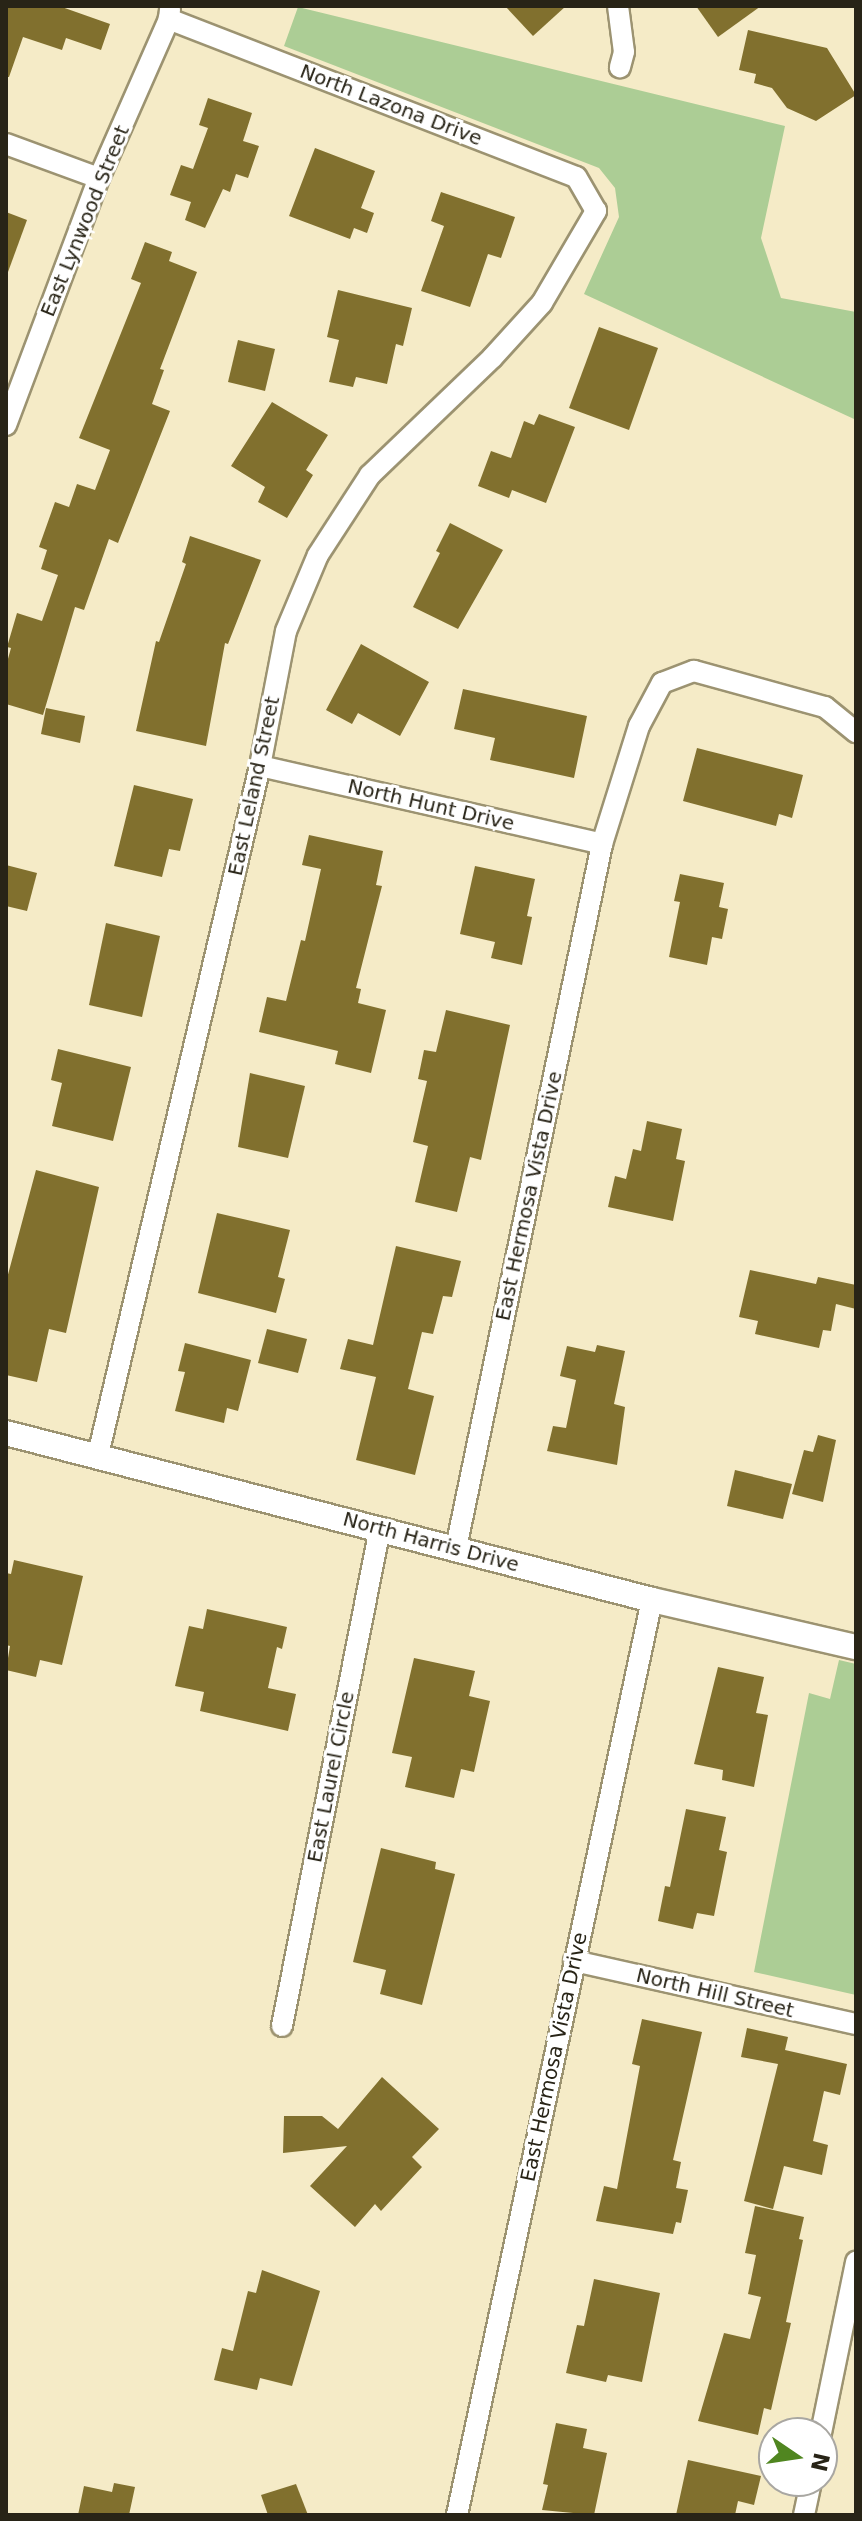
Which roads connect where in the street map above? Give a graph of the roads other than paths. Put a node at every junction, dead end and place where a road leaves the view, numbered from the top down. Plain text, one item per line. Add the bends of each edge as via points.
1 (618, 6) edge
2 (170, 13) edge
3 (620, 67) dead end
4 (6, 144) edge
5 (99, 178) junction
6 (596, 211) joint
7 (6, 425) edge
8 (856, 732) edge
9 (260, 766) junction
10 (602, 844) junction
11 (6, 1433) edge
12 (98, 1455) junction
13 (380, 1528) junction
14 (456, 1548) junction
15 (652, 1600) junction
16 (856, 1647) edge
17 (574, 1961) junction
18 (856, 2024) edge
19 (282, 2026) dead end
20 (856, 2262) edge
21 (824, 2417) edge
22 (457, 2515) edge

1 - 3 street via 624,52
2 - 5 street, East Lynwood Street
2 - 6 street, North Lazona Drive via 576,177
4 - 5 street
5 - 7 street, East Lynwood Street
6 - 9 street, East Leland Street via 542,303 370,475 318,555 286,631
8 - 10 street, East Hermosa Vista Drive via 825,707 694,671 662,683 639,726
9 - 10 street, North Hunt Drive
9 - 12 street, East Leland Street
10 - 14 street, East Hermosa Vista Drive
11 - 12 street, North Harris Drive
12 - 13 street, North Harris Drive
13 - 14 street, North Harris Drive
13 - 19 street, East Laurel Circle
14 - 15 street, North Harris Drive
15 - 16 street, North Harris Drive
15 - 17 street, East Hermosa Vista Drive
17 - 18 street, North Hill Street
17 - 22 street, East Hermosa Vista Drive
20 - 21 street

